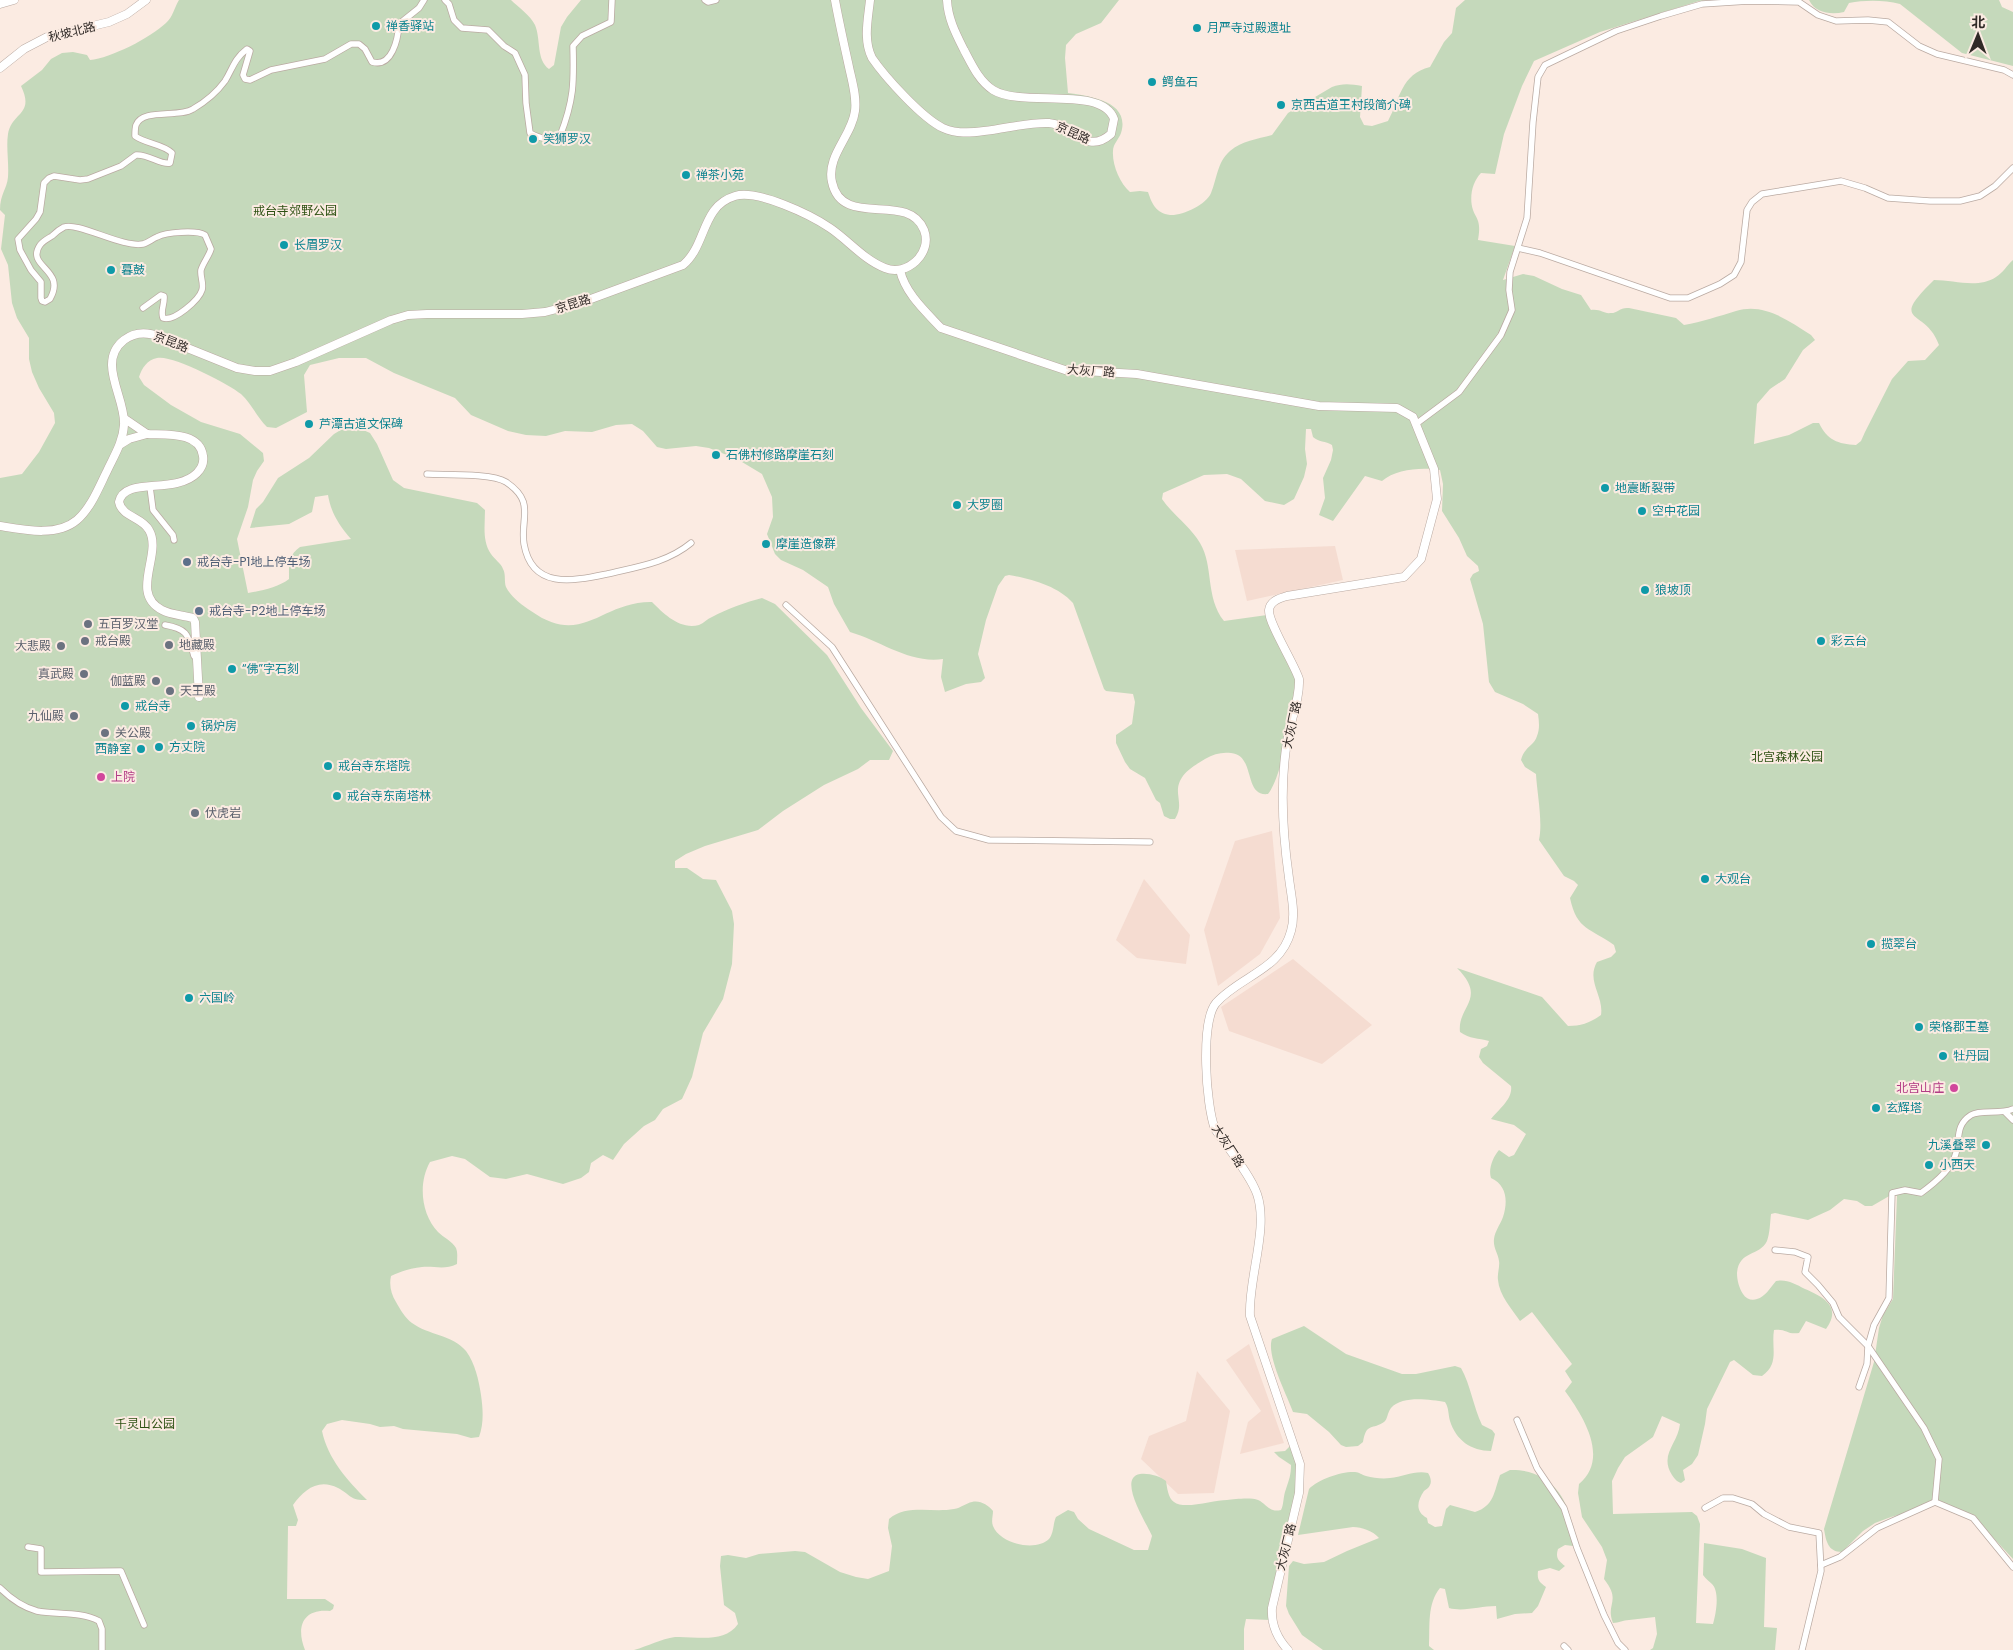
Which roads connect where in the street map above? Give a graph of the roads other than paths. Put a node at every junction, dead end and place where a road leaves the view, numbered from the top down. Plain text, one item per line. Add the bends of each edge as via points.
1 (14, 0) edge
2 (146, 0) edge
3 (424, 0) edge
4 (445, 0) edge
5 (612, 0) edge
6 (705, 0) edge
7 (716, 0) edge
8 (835, 0) edge
9 (870, 0) edge
10 (947, 0) edge
11 (0, 4) edge
12 (0, 68) edge
13 (2013, 76) edge
14 (2013, 168) edge
15 (1518, 248) junction
16 (900, 270) junction
17 (144, 308) dead end
18 (125, 419) junction
19 (1416, 424) junction
20 (147, 434) junction
21 (121, 444) junction
22 (427, 474) dead end
23 (150, 487) junction
24 (0, 526) edge
25 (174, 540) dead end
26 (691, 543) dead end
27 (786, 605) dead end
28 (165, 625) dead end
29 (196, 659) junction
30 (199, 697) dead end
31 (1150, 842) dead end
32 (2013, 1109) edge
33 (2005, 1112) junction
34 (2013, 1120) edge
35 (1775, 1250) dead end
36 (1868, 1346) junction
37 (1859, 1387) dead end
38 (1517, 1420) dead end
39 (1935, 1502) junction
40 (1705, 1508) dead end
41 (28, 1547) dead end
42 (1821, 1565) junction
43 (2013, 1567) edge
44 (0, 1588) edge
45 (144, 1624) dead end
46 (102, 1650) edge
47 (1288, 1650) edge
48 (1625, 1650) edge
49 (1802, 1650) edge

1 - 11 street
2 - 12 street, 秋坡北路 via 109,22 47,38 24,49
3 - 17 street via 399,24 398,42 386,60 372,62 359,44 351,44 325,59 271,70 250,80 243,75 250,51 247,49 237,57 217,91 192,110 178,114 152,114 141,118 136,125 135,136 172,153 170,163 136,154 121,166 88,179 54,176 44,183 40,212 18,238 20,250 41,282 40,298 45,302 50,299 55,284 52,274 39,263 37,250 64,227 136,244 188,232 206,235 211,249 202,267 203,285 199,294 178,315 167,320 162,315 164,296
4 - 5 street via 454,20 462,28 488,30 515,53 525,75 530,133 541,139 560,136 570,112 574,46 582,36 610,22
6 - 7 street
8 - 16 street via 855,104 851,126 832,166 831,181 845,203 864,209 900,211 919,222 925,234 925,248 913,264
9 - 10 street, 京昆路 via 867,37 872,58 924,115 942,128 968,133 1049,123 1095,143 1111,134 1114,120 1108,109 1101,105 1011,96 986,85 952,27
13 - 15 street via 2004,70 1937,54 1919,46 1888,22 1836,21 1818,15 1799,2 1702,4 1616,31 1545,65 1538,77 1527,218
14 - 15 street via 1980,196 1960,201 1888,198 1841,181 1762,194 1747,210 1741,262 1734,275 1688,298 1670,298
15 - 19 street via 1510,272 1512,310 1500,335 1459,392
16 - 18 street, 京昆路 via 884,268 818,221 764,197 737,195 713,211 695,251 683,265 556,310 522,314 408,315 296,362 263,371 231,366 153,334 131,336 116,350 112,365
16 - 19 street, 大灰厂路 via 907,289 941,328 1065,370 1137,374 1319,406 1396,408 1413,417
18 - 20 street
18 - 21 street, 京昆路
19 - 47 street, 大灰厂路 via 1434,469 1437,499 1421,559 1404,577 1278,598 1269,610 1300,688 1285,762 1284,842 1292,929 1288,941 1272,963 1223,996 1210,1012 1208,1020 1211,1120 1259,1200 1259,1236 1250,1316 1300,1464 1299,1492 1272,1608 1274,1627
20 - 21 street
20 - 23 street via 187,437 199,446 203,459 197,473 185,481 172,486
21 - 24 street, 京昆路 via 91,501 76,520 47,530
22 - 26 street via 494,478 505,482 518,493 524,504 524,543 530,559 537,570 550,578 577,580 655,563
23 - 25 street via 153,510
23 - 29 street via 128,489 122,494 120,505 150,532 152,550 147,581 153,602 162,610 192,618 195,622
27 - 31 street via 832,647 941,817 956,831 989,840
28 - 29 street via 186,632
29 - 30 street
32 - 33 street
33 - 34 street
33 - 36 street via 1973,1114 1960,1125 1955,1158 1937,1181 1921,1193 1905,1190 1892,1193 1889,1298 1874,1325
35 - 36 street via 1808,1257 1805,1272 1828,1297 1839,1317
36 - 37 street via 1867,1364
36 - 39 street via 1924,1428 1939,1459
38 - 48 street via 1537,1468 1564,1508 1604,1615
39 - 42 street via 1877,1528 1840,1557
39 - 43 street via 1973,1518
40 - 42 street via 1723,1498 1733,1498 1752,1504 1789,1527 1819,1533
41 - 45 street via 41,1549 41,1572 121,1570
42 - 49 street
44 - 46 street via 13,1600 35,1610 90,1616 102,1628

